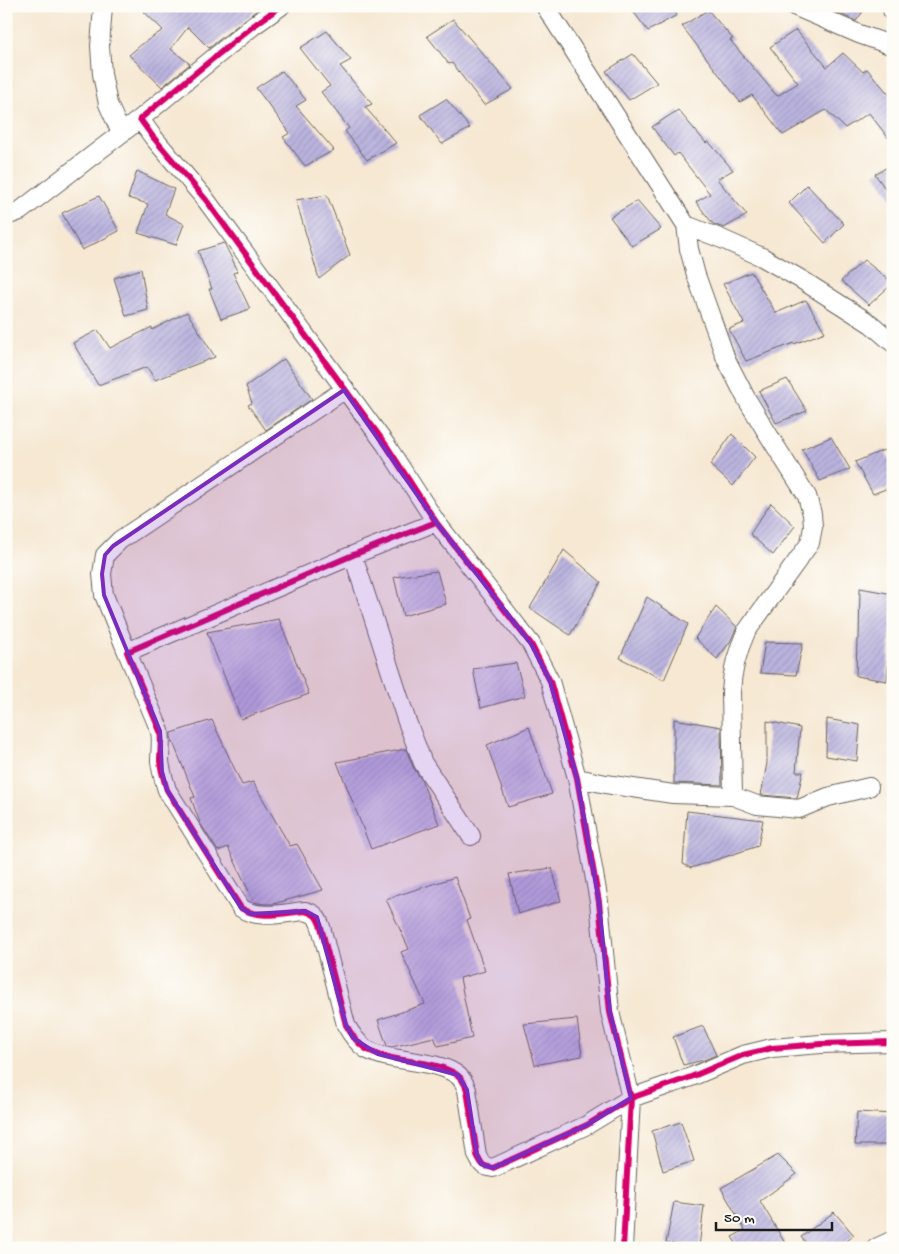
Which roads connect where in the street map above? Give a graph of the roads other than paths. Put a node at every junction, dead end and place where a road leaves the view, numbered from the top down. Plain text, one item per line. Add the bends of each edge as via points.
1 (103, 6) edge
2 (281, 6) edge
3 (545, 6) edge
4 (794, 6) edge
5 (891, 6) edge
6 (893, 12) edge
7 (893, 46) edge
8 (140, 120) junction
9 (121, 133) junction
10 (6, 216) edge
11 (686, 225) junction
12 (893, 343) edge
13 (344, 390) junction
14 (436, 522) junction
15 (353, 555) junction
16 (127, 652) junction
17 (577, 778) junction
18 (869, 787) dead end
19 (733, 796) junction
20 (471, 836) dead end
21 (893, 1042) edge
22 (631, 1098) junction
23 (893, 1240) edge
24 (623, 1248) edge
25 (876, 1248) edge

1 - 9 street via 102,74 108,104
2 - 8 street
3 - 11 street
4 - 7 street
5 - 6 street
8 - 9 street
8 - 13 street via 206,200
9 - 10 street via 20,211
11 - 12 street via 762,257 871,324
11 - 19 street via 696,275 726,359 746,398 807,496 812,514 810,543 746,632 735,660 731,692
13 - 14 street
13 - 16 street via 109,550 102,574 104,595
14 - 15 street
14 - 17 street via 541,661 550,680
15 - 16 street
15 - 20 street via 423,763
16 - 22 street via 160,731 160,760 168,790 241,908 252,914 304,911 317,917 346,1025 353,1038 378,1054 441,1067 458,1075 467,1090 481,1164 493,1168 586,1125
17 - 19 street via 673,794
17 - 22 street via 598,902 610,1012
18 - 19 street via 828,797 799,809 757,805
21 - 22 street via 772,1048 743,1055
22 - 24 street
23 - 25 street

